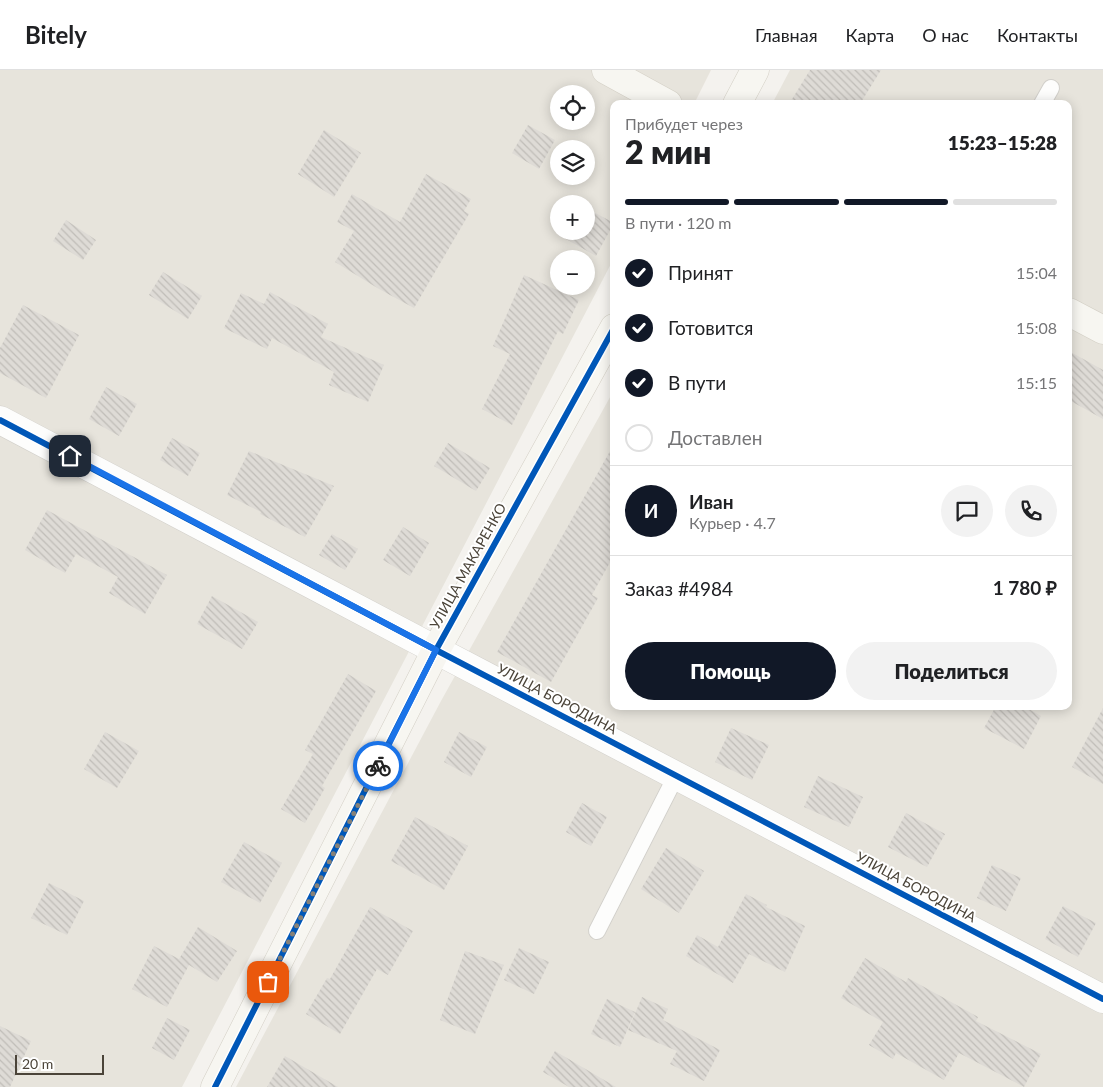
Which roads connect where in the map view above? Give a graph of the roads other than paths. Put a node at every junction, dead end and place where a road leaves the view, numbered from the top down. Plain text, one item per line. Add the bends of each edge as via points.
1 (606, 70) edge
2 (755, 70) edge
3 (1050, 88) dead end
4 (661, 100) edge
5 (739, 100) edge
6 (1044, 100) edge
7 (1072, 314) edge
8 (1103, 330) edge
9 (610, 335) edge
10 (0, 420) edge
11 (436, 650) junction
12 (676, 776) junction
13 (597, 931) dead end
14 (1103, 999) edge
15 (215, 1087) edge

1 - 4 street
2 - 5 street
3 - 6 lane
7 - 8 street
9 - 11 street, УЛИЦА МАКАРЕНКО
10 - 11 street, УЛИЦА БОРОДИНА
11 - 12 street, УЛИЦА БОРОДИНА
11 - 15 street, УЛИЦА МАКАРЕНКО
12 - 13 lane
12 - 14 street, УЛИЦА БОРОДИНА

